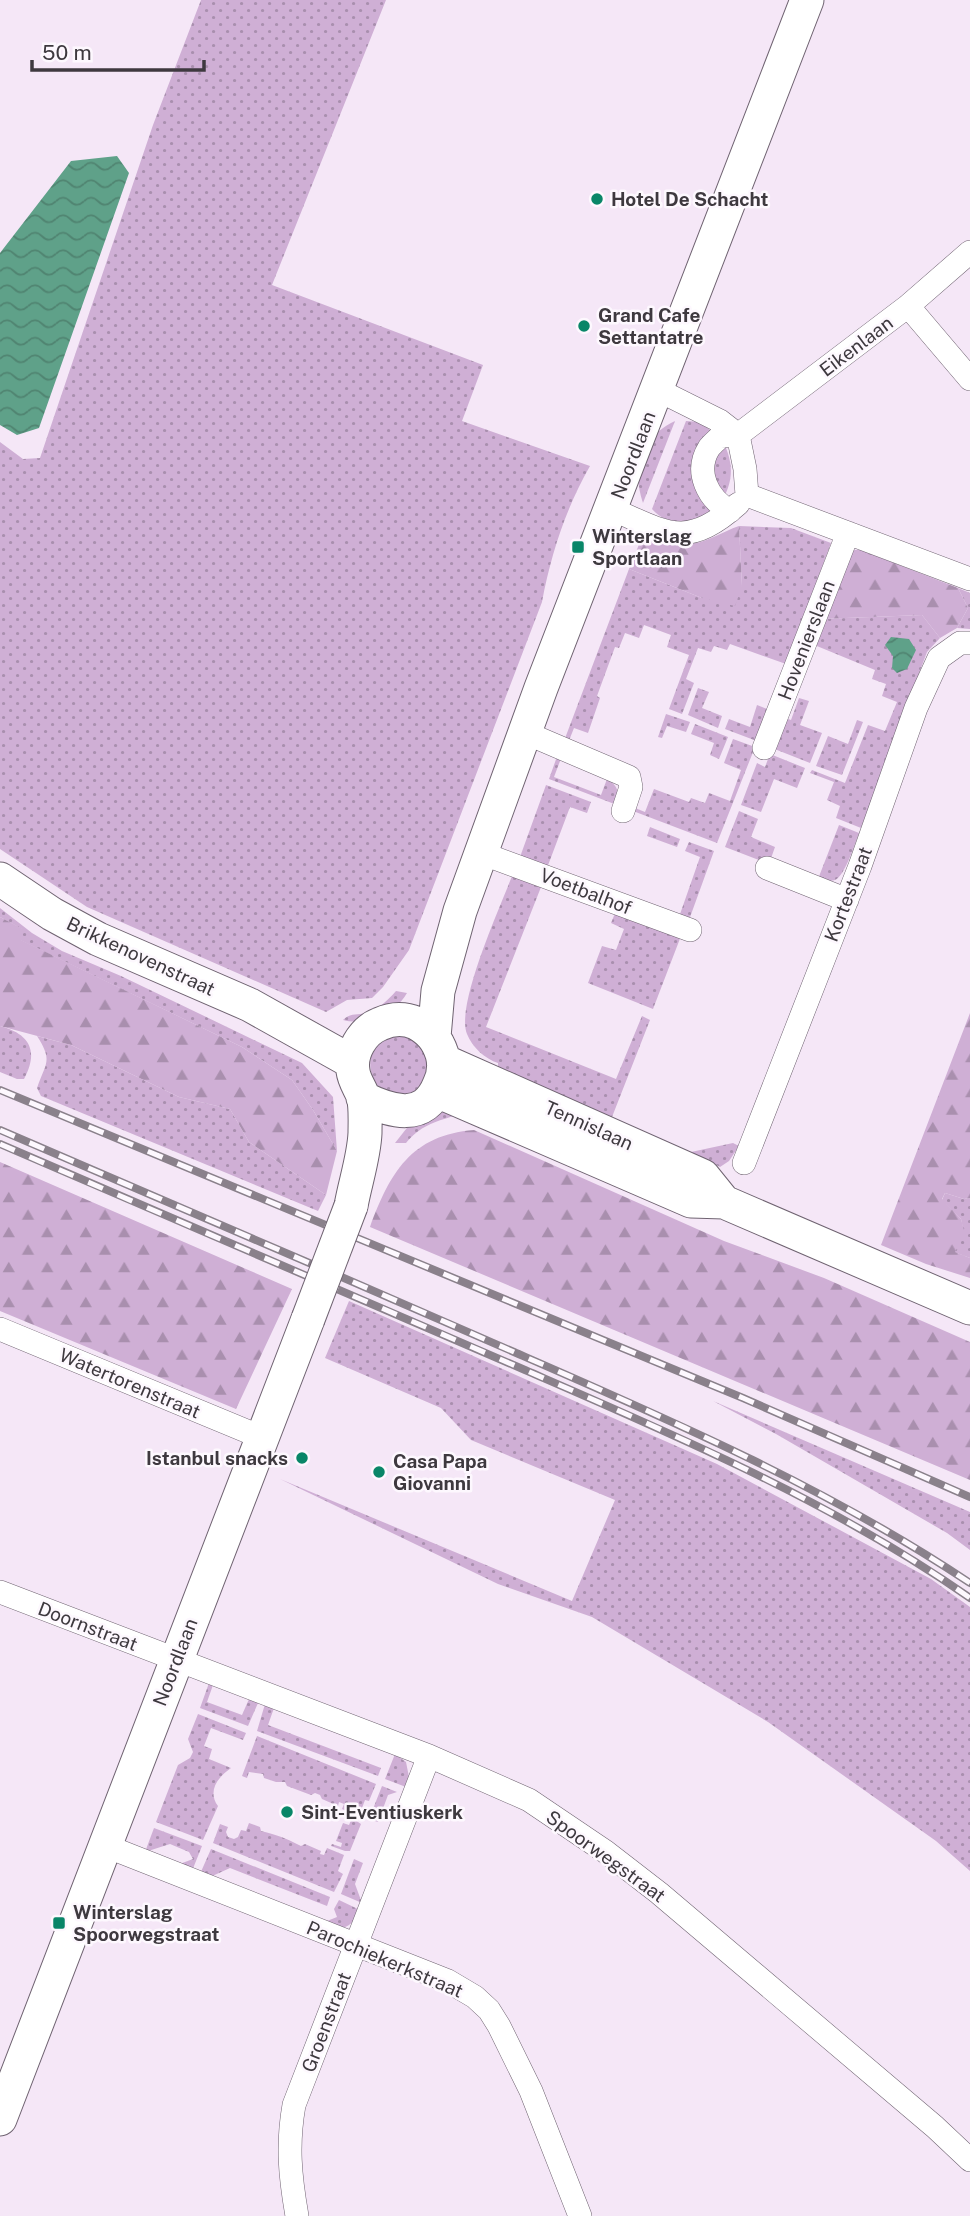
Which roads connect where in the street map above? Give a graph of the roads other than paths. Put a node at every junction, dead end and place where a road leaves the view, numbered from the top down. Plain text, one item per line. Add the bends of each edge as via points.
1 (807, 0) edge
2 (970, 252) edge
3 (908, 306) junction
4 (970, 379) edge
5 (658, 390) junction
6 (737, 435) junction
7 (747, 495) junction
8 (612, 509) junction
9 (730, 511) junction
10 (848, 533) junction
11 (970, 579) edge
12 (970, 643) edge
13 (526, 733) junction
14 (764, 748) dead end
15 (623, 811) dead end
16 (481, 853) junction
17 (767, 868) dead end
18 (0, 879) edge
19 (847, 900) junction
20 (460, 911) junction
21 (690, 930) dead end
22 (394, 1020) junction
23 (358, 1049) junction
24 (438, 1063) junction
25 (363, 1098) junction
26 (401, 1111) junction
27 (744, 1163) dead end
28 (351, 1206) junction
29 (970, 1308) edge
30 (0, 1329) edge
31 (261, 1437) junction
32 (0, 1592) edge
33 (176, 1660) junction
34 (429, 1756) junction
35 (106, 1846) junction
36 (356, 1945) junction
37 (0, 2119) edge
38 (970, 2160) edge
39 (296, 2216) edge
40 (580, 2216) edge

1 - 5 street, Noordlaan
2 - 3 street, Eikenlaan
3 - 4 street
3 - 6 street, Eikenlaan
5 - 6 street via 720,421
5 - 8 street, Noordlaan
6 - 7 street
6 - 9 street, Eikenlaan via 721,436 709,448 703,467 712,499
7 - 9 street
7 - 10 street
8 - 9 street via 676,534 703,530
8 - 13 street, Noordlaan
10 - 11 street
10 - 14 street, Hovenierslaan
12 - 19 street, Kortestraat via 960,643 939,658 916,708
13 - 15 street via 629,777 631,787
13 - 16 street, Noordlaan
16 - 20 street, Noordlaan
16 - 21 street, Voetbalhof
17 - 19 street
18 - 23 street, Brikkenovenstraat via 98,939
19 - 27 street, Kortestraat
20 - 22 street, Noordlaan
20 - 24 street, Noordlaan via 438,991
22 - 23 street, Noordlaan via 377,1025
22 - 24 street via 411,1021 427,1029
23 - 25 street, Noordlaan via 353,1072
24 - 26 street via 430,1100
24 - 29 street, Tennislaan via 691,1201 723,1202
25 - 26 street
25 - 28 street, Noordlaan via 365,1135
26 - 28 street, Noordlaan
28 - 31 street, Noordlaan, bridge
30 - 31 street, Watertorenstraat
31 - 33 street, Noordlaan
32 - 33 street, Doornstraat
33 - 34 street, Spoorwegstraat
33 - 35 street, Noordlaan
34 - 36 street, Groenstraat
34 - 38 street, Spoorwegstraat via 529,1800 607,1852
35 - 36 street, Parochiekerkstraat
35 - 37 street, Noordlaan
36 - 39 street, Groenstraat via 294,2105 288,2147
36 - 40 street, Parochiekerkstraat via 448,1981 489,2010 531,2091

